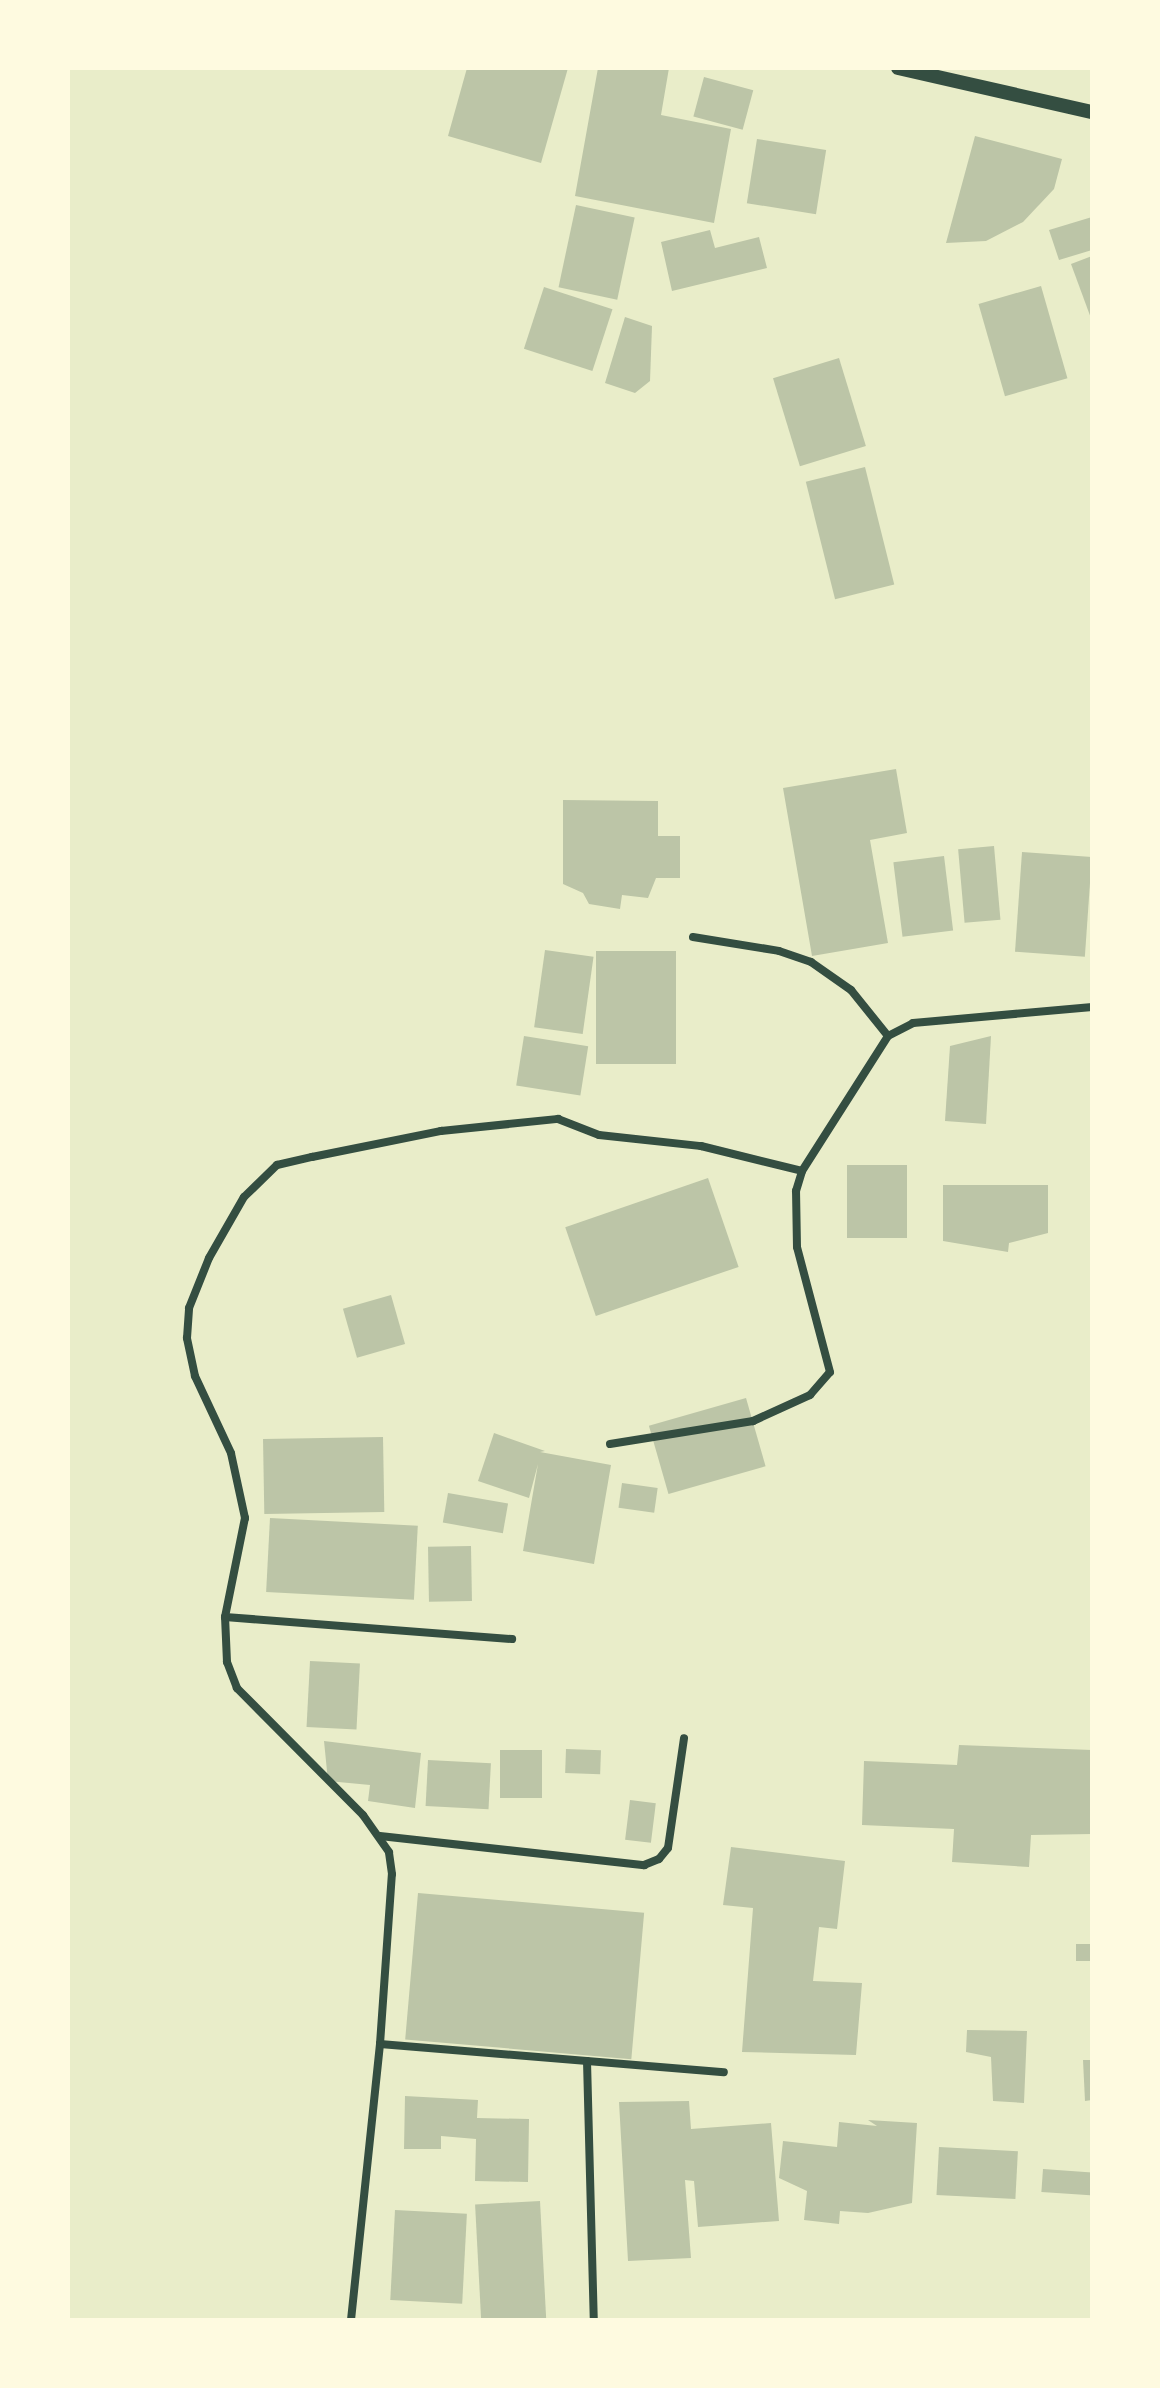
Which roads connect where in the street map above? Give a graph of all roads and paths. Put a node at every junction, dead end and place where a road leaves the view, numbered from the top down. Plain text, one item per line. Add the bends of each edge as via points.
1 (898, 68) edge
2 (1092, 112) edge
3 (693, 937) dead end
4 (1092, 1007) edge
5 (888, 1036) junction
6 (802, 1171) junction
7 (610, 1444) dead end
8 (225, 1617) junction
9 (512, 1639) dead end
10 (684, 1738) dead end
11 (380, 1836) junction
12 (380, 2044) junction
13 (587, 2061) junction
14 (724, 2072) dead end
15 (351, 2320) edge
16 (594, 2320) edge

1 - 2 street
3 - 5 street via 779,951 811,962 851,990
4 - 5 street via 913,1023
5 - 6 street
6 - 7 street via 793,1217 797,1247 830,1372 810,1395 753,1421
6 - 8 street via 701,1146 599,1135 558,1119 441,1131 277,1165 261,1176 209,1258 189,1308 187,1338 195,1376 231,1453 245,1518
8 - 9 street
8 - 11 street via 227,1662 237,1688
10 - 11 street via 668,1848 644,1865
11 - 12 street via 392,1874
12 - 13 street
12 - 15 street
13 - 14 street
13 - 16 street

